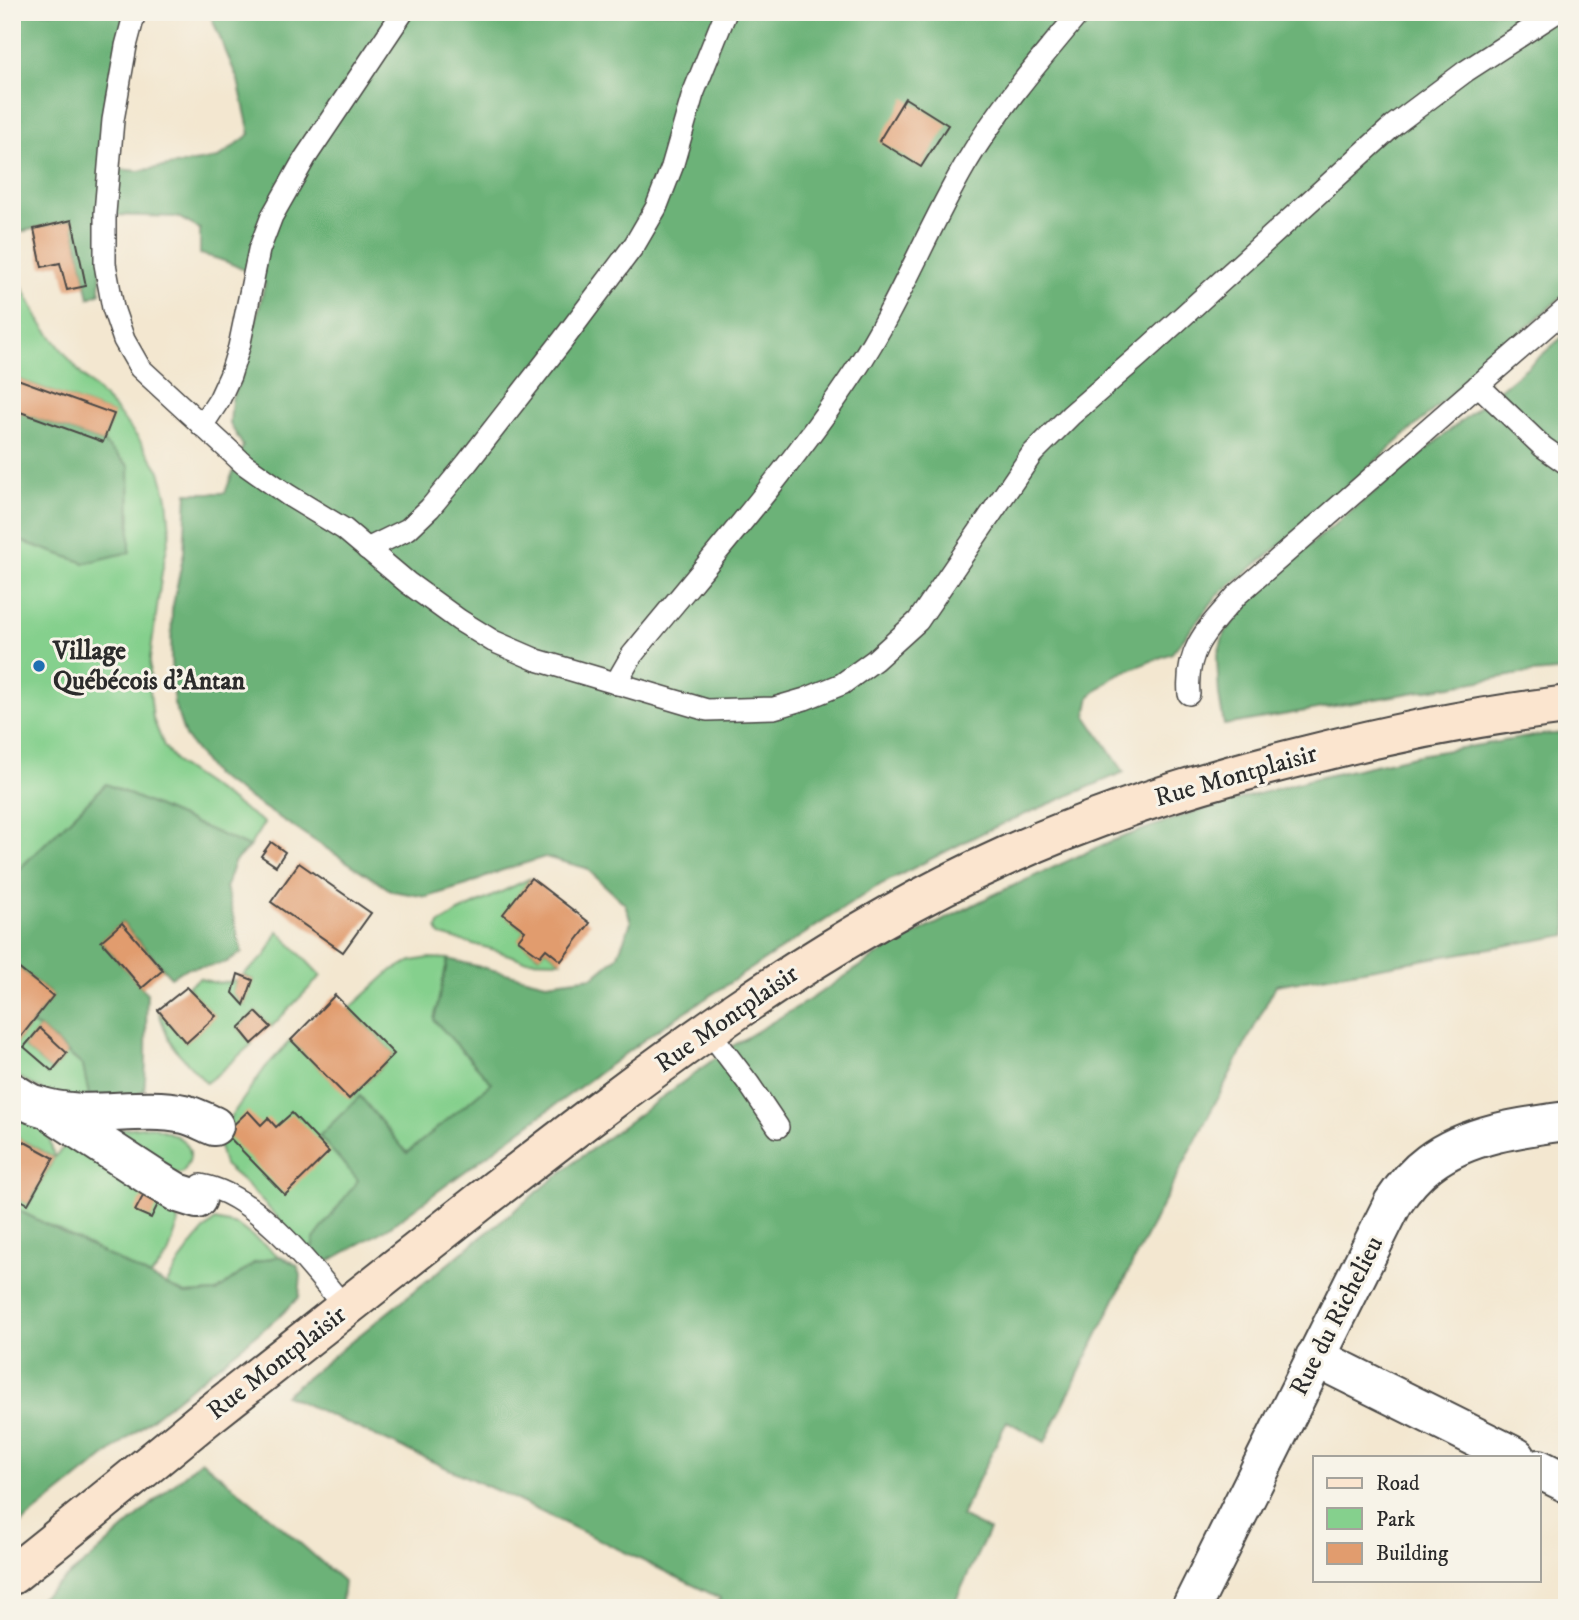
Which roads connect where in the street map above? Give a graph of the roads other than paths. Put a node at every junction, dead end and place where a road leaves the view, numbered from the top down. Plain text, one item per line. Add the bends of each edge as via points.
1 (135, 12) edge
2 (403, 12) edge
3 (726, 12) edge
4 (1080, 12) edge
5 (1557, 12) edge
6 (1567, 308) edge
7 (1478, 385) junction
8 (202, 426) junction
9 (1567, 464) edge
10 (367, 549) junction
11 (617, 684) junction
12 (1189, 694) dead end
13 (1567, 705) edge
14 (708, 1030) junction
15 (12, 1092) edge
16 (48, 1109) junction
17 (1567, 1121) edge
18 (214, 1126) dead end
19 (778, 1128) dead end
20 (199, 1192) joint
21 (345, 1308) junction
22 (1315, 1357) junction
23 (1514, 1456) edge
24 (1540, 1470) edge
25 (1567, 1483) edge
26 (12, 1575) edge
27 (1191, 1608) edge

1 - 8 lane via 113,120 105,213 111,297 124,340 140,368
2 - 8 lane via 305,158 272,216 259,250 230,376
3 - 10 lane via 693,93 656,208 635,244 430,508 408,529
4 - 11 lane via 1004,104 965,164 856,370 798,451 632,655
5 - 11 lane via 1394,125 1071,415 1032,454 918,621 842,684 774,708 707,710
6 - 7 lane
7 - 9 lane
7 - 12 lane via 1237,595 1195,648
8 - 10 lane via 244,464
10 - 11 lane via 493,641 537,660
13 - 14 street, Rue Montplaisir via 1340,747 1211,781 1098,818 1004,856 904,906 805,964
14 - 19 lane
14 - 21 street, Rue Montplaisir
15 - 16 street
16 - 18 street via 167,1112 186,1114
16 - 20 street via 178,1193
17 - 22 street, Rue du Richelieu via 1460,1145 1413,1177 1393,1203
20 - 21 lane via 213,1187 255,1211 303,1256
21 - 26 street, Rue Montplaisir
22 - 23 street
22 - 27 street, Rue du Richelieu
24 - 25 street

